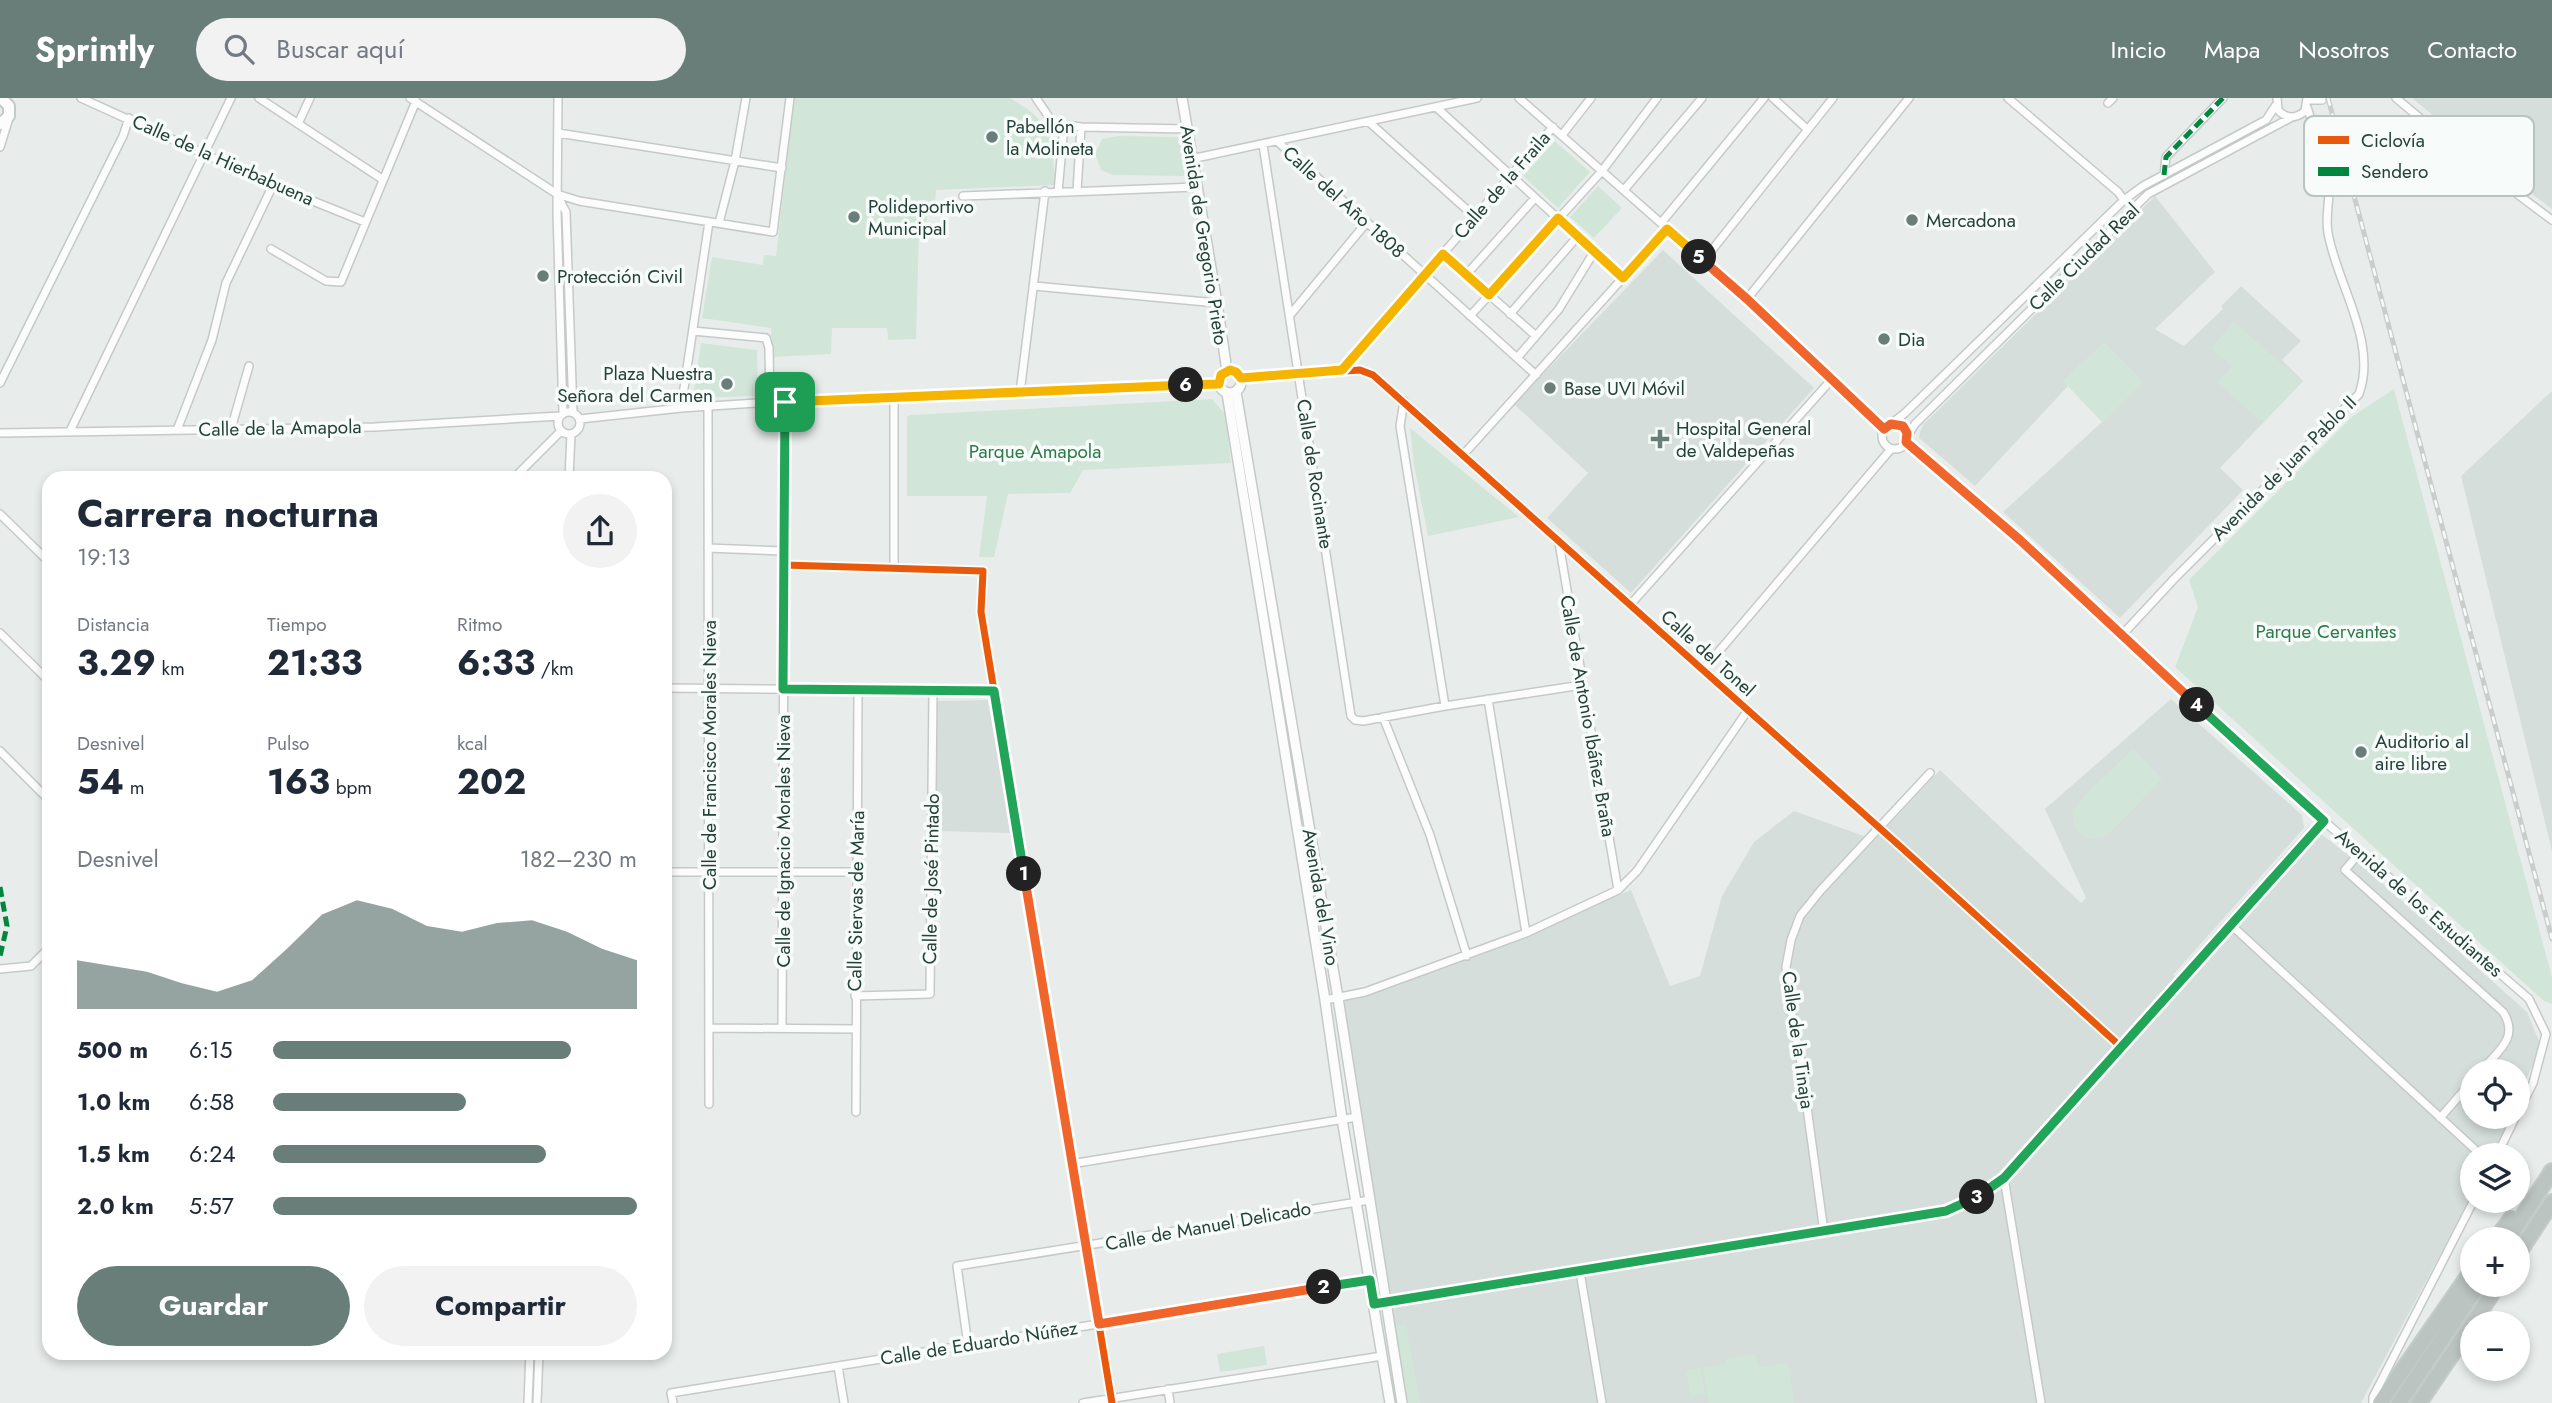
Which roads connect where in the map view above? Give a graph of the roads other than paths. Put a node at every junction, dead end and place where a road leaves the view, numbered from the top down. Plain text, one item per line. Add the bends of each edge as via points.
1 (1, 98) edge
2 (14, 98) edge
3 (81, 98) edge
4 (231, 98) edge
5 (259, 98) edge
6 (310, 98) edge
7 (558, 98) edge
8 (746, 98) edge
9 (790, 98) edge
10 (1036, 98) edge
11 (1182, 98) edge
12 (1477, 98) edge
13 (1519, 98) edge
14 (1591, 98) edge
15 (1657, 98) edge
16 (1702, 98) edge
17 (1764, 98) edge
18 (1773, 98) edge
19 (1833, 98) edge
20 (1909, 98) edge
21 (2008, 98) edge
22 (2223, 98) edge
23 (2396, 98) edge
24 (413, 100) edge
25 (2322, 100) dead end
26 (2276, 101) edge
27 (2307, 102) edge
28 (1436, 107) junction
29 (9, 114) junction
30 (2418, 116) edge
31 (2292, 117) junction
32 (129, 118) junction
33 (1369, 121) junction
34 (0, 124) edge
35 (298, 124) junction
36 (1064, 125) junction
37 (1081, 127) junction
38 (1553, 127) junction
39 (1187, 129) junction
40 (1807, 129) junction
41 (558, 133) junction
42 (1562, 135) junction
43 (1278, 142) junction
44 (1263, 145) junction
45 (0, 147) edge
46 (203, 152) junction
47 (1191, 159) junction
48 (736, 161) junction
49 (782, 168) junction
50 (1602, 171) junction
51 (2164, 175) junction
52 (1510, 176) junction
53 (382, 179) junction
54 (273, 185) junction
55 (1196, 187) junction
56 (1624, 190) junction
57 (1045, 191) junction
58 (1058, 191) junction
59 (1077, 191) junction
60 (557, 194) junction
61 (963, 196) dead end
62 (2328, 196) edge
63 (2520, 196) edge
64 (1535, 198) junction
65 (2124, 200) junction
66 (1475, 217) junction
67 (1558, 218) junction
68 (2552, 220) edge
69 (365, 222) junction
70 (709, 222) junction
71 (1367, 222) junction
72 (719, 223) junction
73 (1664, 226) junction
74 (1578, 236) junction
75 (271, 249) dead end
76 (1594, 252) junction
77 (1443, 254) junction
78 (1703, 261) junction
79 (1425, 275) junction
80 (1466, 275) junction
81 (1623, 278) junction
82 (1034, 286) junction
83 (1489, 295) junction
84 (1747, 299) junction
85 (1217, 303) junction
86 (1510, 314) junction
87 (1290, 315) junction
88 (1470, 316) junction
89 (693, 331) junction
90 (1536, 337) junction
91 (1517, 358) junction
92 (248, 366) dead end
93 (1342, 370) junction
94 (1227, 371) junction
95 (1299, 373) junction
96 (1536, 375) junction
97 (1241, 378) junction
98 (1832, 379) junction
99 (0, 383) edge
100 (1219, 384) junction
101 (1231, 392) junction
102 (1020, 393) junction
103 (894, 399) junction
104 (1404, 401) junction
105 (770, 402) junction
106 (785, 402) junction
107 (708, 406) junction
108 (681, 408) junction
109 (573, 412) junction
110 (561, 415) junction
111 (580, 419) junction
112 (1891, 424) junction
113 (231, 429) junction
114 (1884, 429) junction
115 (177, 430) junction
116 (69, 431) junction
117 (561, 431) junction
118 (0, 433) edge
119 (571, 434) junction
120 (1907, 440) junction
121 (1891, 449) junction
122 (1463, 455) junction
123 (521, 471) edge
124 (569, 471) edge
125 (0, 514) edge
126 (1559, 542) junction
127 (708, 548) junction
128 (784, 551) junction
129 (42, 555) edge
130 (784, 565) junction
131 (894, 569) junction
132 (1630, 605) junction
133 (0, 633) edge
134 (2122, 635) junction
135 (1703, 670) junction
136 (42, 674) edge
137 (1582, 685) junction
138 (672, 688) edge
139 (708, 689) junction
140 (783, 689) junction
141 (858, 690) junction
142 (933, 690) junction
143 (994, 691) junction
144 (1488, 699) junction
145 (1445, 706) junction
146 (1748, 710) junction
147 (1383, 717) junction
148 (0, 751) edge
149 (1930, 773) dead end
150 (42, 793) edge
151 (2324, 821) junction
152 (1878, 827) junction
153 (2360, 852) junction
154 (672, 872) edge
155 (709, 872) junction
156 (782, 872) junction
157 (856, 872) junction
158 (1618, 890) junction
159 (2230, 924) junction
160 (1526, 933) junction
161 (42, 955) edge
162 (1466, 956) junction
163 (0, 969) edge
164 (855, 996) junction
165 (1338, 998) junction
166 (1325, 1000) junction
167 (709, 1028) junction
168 (782, 1028) junction
169 (855, 1029) junction
170 (2120, 1046) junction
171 (2491, 1059) edge
172 (2530, 1089) edge
173 (2460, 1095) edge
174 (709, 1104) dead end
175 (856, 1112) dead end
176 (1357, 1117) junction
177 (2440, 1118) junction
178 (1342, 1119) junction
179 (2468, 1143) edge
180 (1071, 1164) junction
181 (2552, 1171) edge
182 (2004, 1178) junction
183 (2541, 1189) junction
184 (1370, 1200) junction
185 (1356, 1201) junction
186 (2552, 1202) edge
187 (2467, 1213) edge
188 (2505, 1227) edge
189 (2516, 1227) edge
190 (1824, 1232) junction
191 (2530, 1236) edge
192 (1086, 1247) junction
193 (1580, 1272) junction
194 (1370, 1280) junction
195 (2460, 1288) edge
196 (2470, 1297) edge
197 (1379, 1304) junction
198 (1099, 1324) junction
199 (2460, 1343) edge
200 (968, 1345) junction
201 (1382, 1356) junction
202 (530, 1360) edge
203 (539, 1360) edge
204 (838, 1366) junction
205 (2434, 1383) junction
206 (1168, 1389) junction
207 (1112, 1401) edge
208 (528, 1403) edge
209 (537, 1403) edge
210 (673, 1403) edge
211 (844, 1403) edge
212 (1083, 1403) edge
213 (1170, 1403) edge
214 (1390, 1403) edge
215 (1402, 1403) edge
216 (1602, 1403) edge
217 (2041, 1403) edge
218 (2373, 1403) edge
219 (2380, 1403) edge
220 (2399, 1403) edge
221 (2419, 1403) edge
222 (2427, 1403) edge

1 - 29 main road via 9,106
2 - 29 main road
3 - 32 street, Calle de la Hierbabuena
4 - 46 street
5 - 35 street
6 - 35 street
7 - 41 street
8 - 48 street
9 - 49 street
10 - 36 street via 1053,123
11 - 39 street, Avenida de Gregorio Prieto
12 - 28 street
13 - 38 street
14 - 42 street
15 - 50 street
16 - 56 street
17 - 73 street
18 - 40 street
19 - 40 street
20 - 84 street
21 - 65 street
22 - 51 street via 2166,157
23 - 30 street
24 - 53 street
24 - 60 street
25 - 27 street
26 - 31 street via 2282,114
26 - 51 street, Calle Ciudad Real via 2266,120
27 - 31 street, Calle Ciudad Real via 2301,114
28 - 33 street
28 - 52 street
29 - 34 main road
29 - 45 street
31 - 120 street, Calle Ciudad Real via 2148,194 1915,424
32 - 46 street, Calle de la Hierbabuena
32 - 99 street
33 - 43 street
33 - 66 street
35 - 53 street
36 - 37 street
36 - 58 street
37 - 39 street
37 - 59 street
38 - 42 street
38 - 52 street, Calle de la Fraila
39 - 47 street, Avenida de Gregorio Prieto
40 - 78 street
41 - 48 street
41 - 60 street
42 - 50 street
43 - 44 street
43 - 71 street, Calle del Año 1808
44 - 47 street
44 - 87 street, Calle de Rocinante
46 - 54 street, Calle de la Hierbabuena
46 - 116 street
47 - 55 street, Avenida de Gregorio Prieto
48 - 49 street
48 - 72 street
49 - 72 street via 773,232
50 - 56 street
50 - 67 street
51 - 65 street, Calle Ciudad Real
52 - 64 street
52 - 66 street, Calle de la Fraila
53 - 69 street
54 - 69 street, Calle de la Hierbabuena
54 - 115 street via 226,283 212,340
55 - 59 street
55 - 85 street, Avenida de Gregorio Prieto
56 - 73 street
57 - 58 street
57 - 61 street
57 - 82 street
58 - 59 street
60 - 70 street
60 - 109 street via 566,212
60 - 110 street
62 - 134 street, Avenida de Juan Pablo II via 2327,232 2365,362 2359,394
63 - 68 street
64 - 67 street
64 - 80 street
65 - 112 street, Calle Ciudad Real
66 - 77 street, Calle de la Fraila
67 - 74 street
67 - 83 street
69 - 75 street via 341,282 326,281
70 - 72 street
70 - 89 street
71 - 79 street, Calle del Año 1808
71 - 87 street
73 - 78 street
73 - 81 street
74 - 76 street
74 - 86 street
76 - 81 street
76 - 90 street
77 - 79 street, Calle de la Fraila
77 - 80 street
78 - 84 street
79 - 88 street, Calle del Año 1808
79 - 93 street, Calle de la Fraila
80 - 83 street
81 - 96 street
82 - 85 street
82 - 102 street
83 - 86 street
83 - 88 street
84 - 98 street
85 - 94 street, Avenida de Gregorio Prieto
86 - 90 street
87 - 95 street, Calle de Rocinante
88 - 91 street, Calle del Año 1808
89 - 105 street via 766,338
89 - 108 street
90 - 91 street
91 - 96 street, Calle del Año 1808
92 - 113 street
93 - 95 street, Calle del Tonel
93 - 104 street, Calle del Tonel via 1373,374
94 - 97 street
94 - 100 street
95 - 97 street, Calle del Tonel
95 - 147 street, Calle de Rocinante via 1351,716 1363,721
96 - 122 street
97 - 101 street via 1240,387
98 - 114 street
98 - 132 street
100 - 101 street
100 - 102 street
101 - 165 street, Avenida del Vino
101 - 166 street, Avenida del Vino
102 - 103 street
103 - 106 street
103 - 131 street
104 - 122 street, Calle del Tonel
104 - 145 street via 1400,426
105 - 106 street
105 - 107 street
106 - 128 street, Calle de Ignacio Morales Nieva
107 - 108 street
107 - 127 street, Calle de Francisco Morales Nieva
108 - 111 street
109 - 110 street
109 - 111 street
110 - 113 street, Calle de la Amapola via 375,427
110 - 117 street
111 - 119 street via 579,429
112 - 114 street
112 - 120 street via 1903,426
113 - 115 street, Calle de la Amapola
114 - 121 street via 1882,441
115 - 116 street, Calle de la Amapola
116 - 118 street, Calle de la Amapola
117 - 119 street
117 - 123 street
119 - 124 street
120 - 121 street via 1900,448
120 - 134 street, Avenida de los Estudiantes
121 - 135 street
122 - 126 street, Calle del Tonel
125 - 129 street
126 - 132 street, Calle del Tonel
126 - 137 street, Calle de Antonio Ibáñez Braña
127 - 128 street
127 - 139 street, Calle de Francisco Morales Nieva
128 - 130 street, Calle de Ignacio Morales Nieva
130 - 131 street
130 - 140 street, Calle de Ignacio Morales Nieva
131 - 143 street via 983,571 981,612
132 - 135 street, Calle del Tonel
133 - 136 street
134 - 151 street, Avenida de los Estudiantes
135 - 146 street, Calle del Tonel
137 - 144 street
137 - 158 street, Calle de Antonio Ibáñez Braña
138 - 139 street
139 - 140 street
139 - 155 street, Calle de Francisco Morales Nieva
140 - 141 street
140 - 156 street, Calle de Ignacio Morales Nieva
141 - 142 street
141 - 157 street, Calle Siervas de María
142 - 143 street
142 - 164 street, Calle de José Pintado via 930,994
143 - 180 street
144 - 145 street
144 - 160 street
145 - 147 street
146 - 152 street, Calle del Tonel
146 - 158 street via 1637,871
147 - 162 street via 1430,835
148 - 150 street
149 - 152 street, Calle de la Tinaja
151 - 153 street, Avenida de los Estudiantes
151 - 159 street
152 - 170 street, Calle del Tonel
152 - 190 street, Calle de la Tinaja via 1800,916 1786,967
153 - 171 street via 2345,870 2508,1019 2507,1041
153 - 172 street, Avenida de los Estudiantes via 2529,999 2546,1034
154 - 155 street
155 - 156 street
155 - 167 street, Calle de Francisco Morales Nieva
156 - 157 street
156 - 168 street, Calle de Ignacio Morales Nieva
157 - 164 street, Calle Siervas de María
158 - 160 street
159 - 170 street
159 - 177 street
160 - 162 street
161 - 163 street via 31,966
162 - 165 street
164 - 169 street, Calle Siervas de María
165 - 166 street
165 - 176 street, Avenida del Vino
166 - 178 street, Avenida del Vino
167 - 168 street
167 - 174 street, Calle de Francisco Morales Nieva
168 - 169 street
169 - 175 street, Calle Siervas de María
170 - 182 street
173 - 177 street
176 - 178 street
176 - 184 street, Avenida del Vino
177 - 179 street
178 - 180 street
178 - 185 street, Avenida del Vino
180 - 192 street
181 - 183 highway
182 - 190 street via 1971,1201 1946,1211
182 - 217 street
183 - 188 highway
183 - 189 highway
184 - 185 street, Calle de Manuel Delicado
184 - 197 street, Avenida del Vino
185 - 192 street, Calle de Manuel Delicado
185 - 194 street, Avenida del Vino
186 - 191 highway
187 - 218 street
190 - 193 street
192 - 198 street
192 - 200 street, Calle de Manuel Delicado via 957,1266
193 - 197 street
193 - 216 street
194 - 197 street, Avenida del Vino
194 - 198 street, Calle de Eduardo Núñez
195 - 219 highway
196 - 220 highway
197 - 201 street, Avenida del Vino
197 - 215 street, Avenida del Vino
198 - 200 street, Calle de Eduardo Núñez
198 - 207 street
199 - 205 highway
200 - 204 street, Calle de Eduardo Núñez
201 - 206 street
201 - 214 street, Avenida del Vino
202 - 208 street
203 - 209 street
204 - 210 street, Calle de Eduardo Núñez via 671,1393
204 - 211 street
205 - 221 highway
205 - 222 highway
206 - 207 street
206 - 213 street
207 - 212 street

